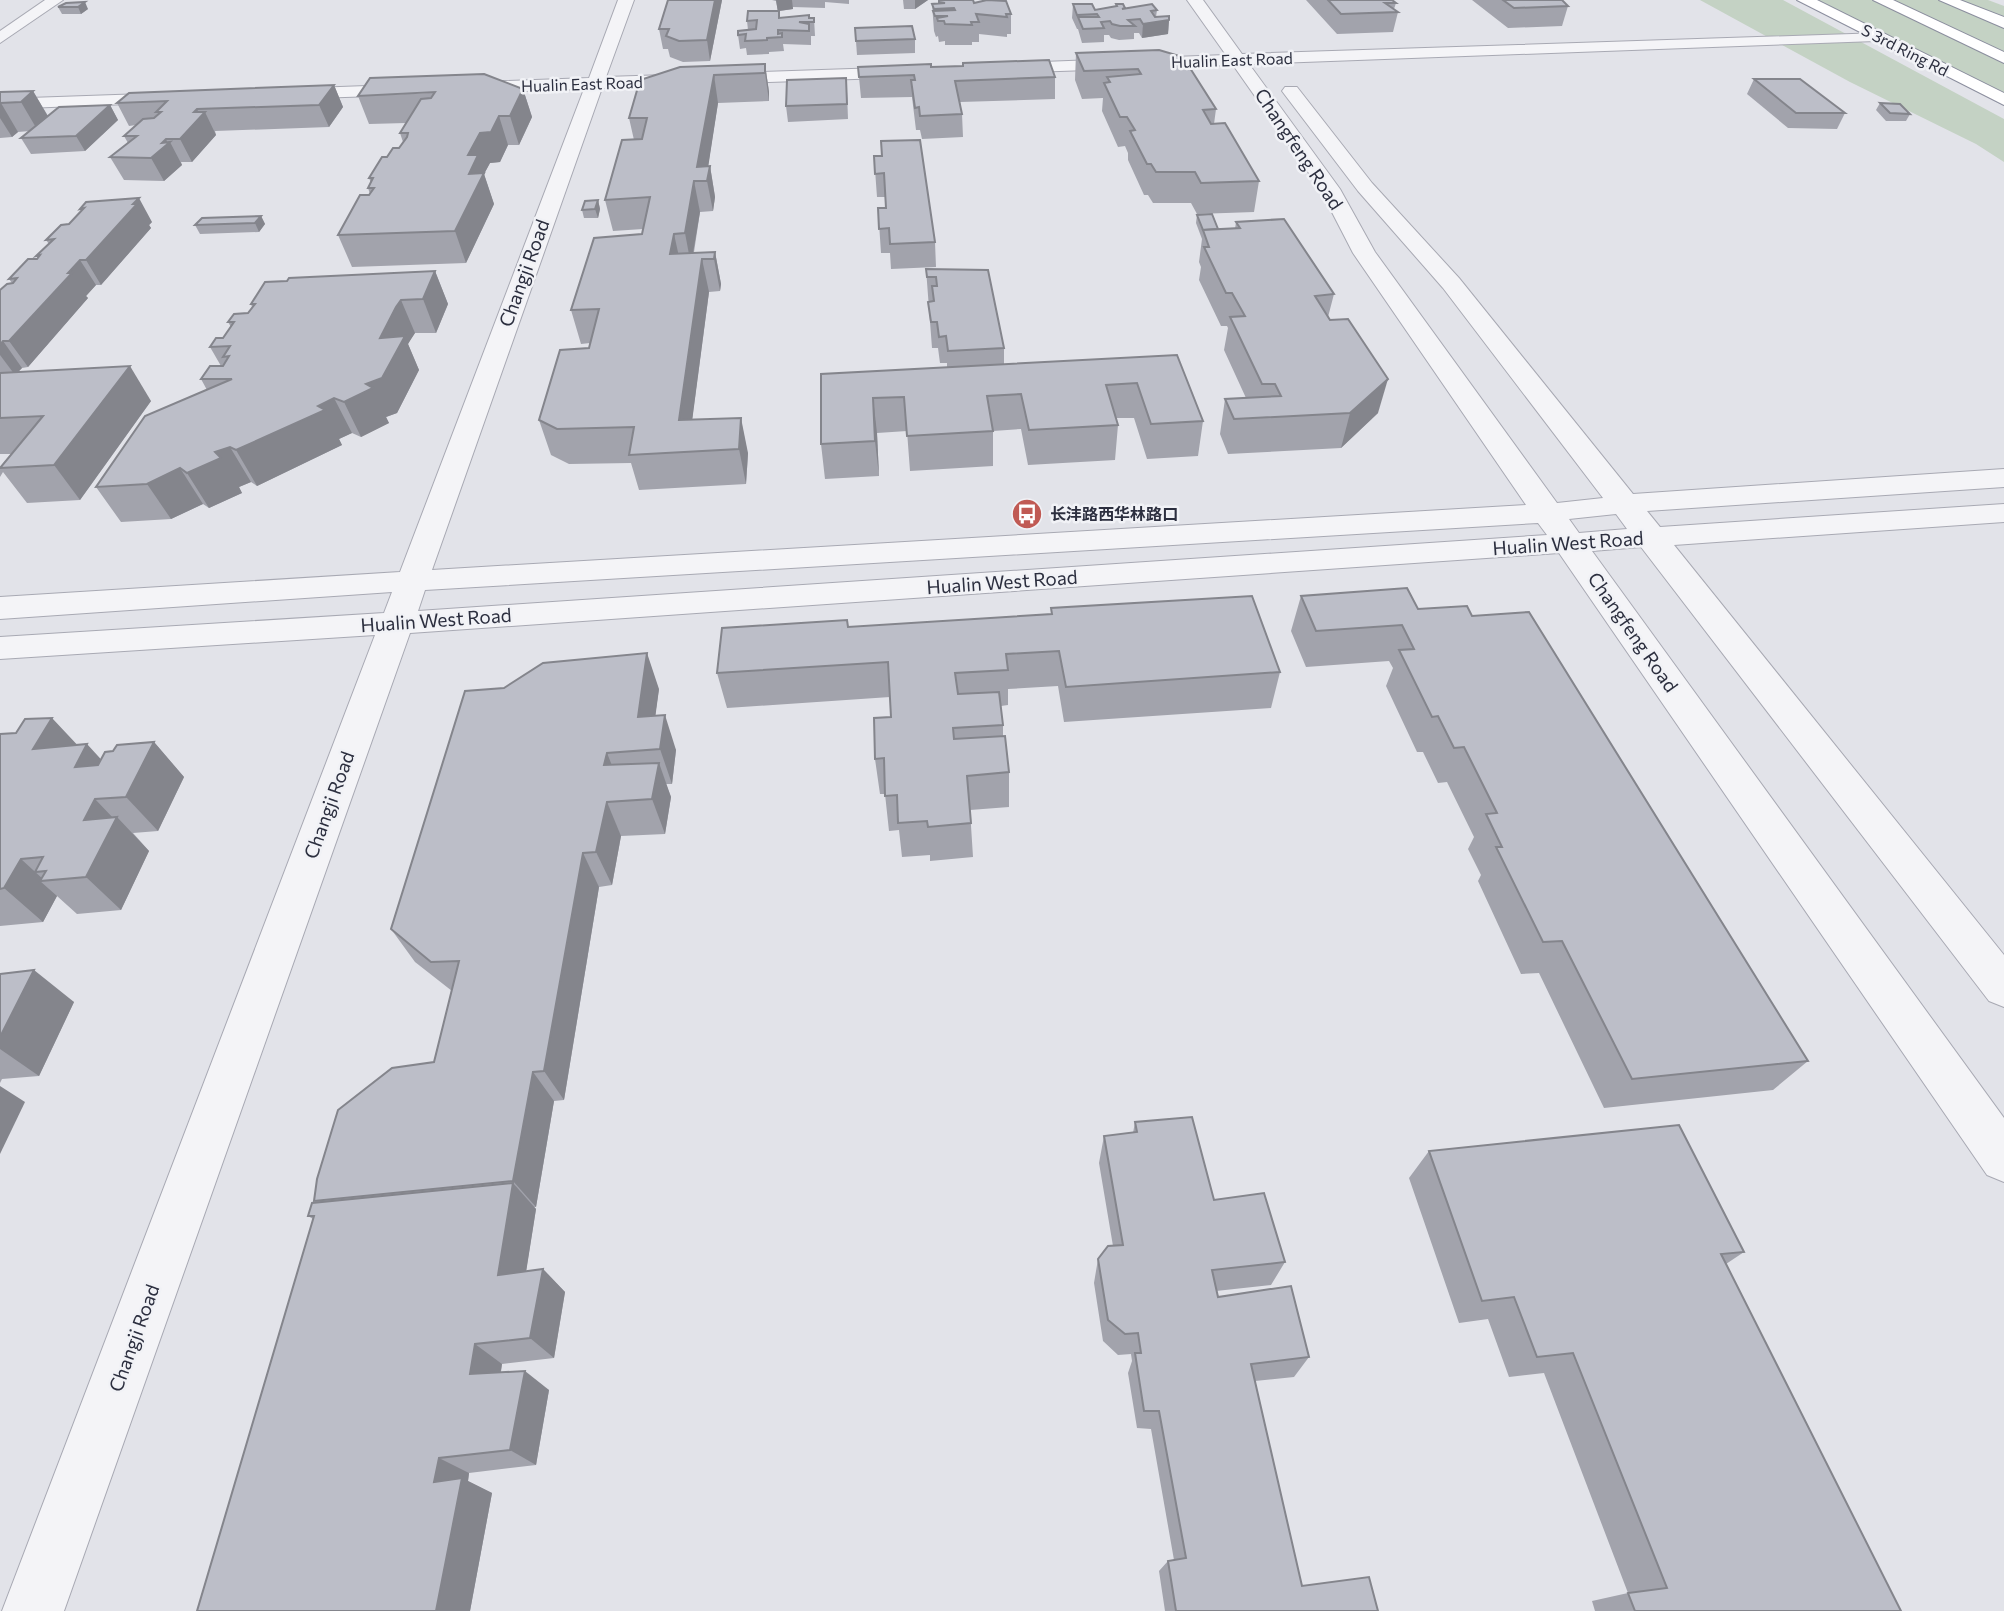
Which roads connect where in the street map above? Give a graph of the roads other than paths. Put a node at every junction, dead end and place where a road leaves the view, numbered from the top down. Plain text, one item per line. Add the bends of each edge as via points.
1 (55, 0) edge
2 (626, 0) edge
3 (1195, 0) edge
4 (1220, 0) edge
5 (1805, 0) edge
6 (1881, 0) edge
7 (1941, 3) edge
8 (2004, 23) edge
9 (1877, 36) junction
10 (2004, 36) edge
11 (0, 38) edge
12 (2004, 58) edge
13 (1252, 59) junction
14 (986, 69) edge
15 (930, 71) edge
16 (594, 83) junction
17 (262, 95) edge
18 (193, 97) edge
19 (2004, 100) edge
20 (0, 104) edge
21 (2004, 478) edge
22 (1624, 504) junction
23 (1548, 513) junction
24 (2004, 513) edge
25 (1652, 538) junction
26 (1570, 543) junction
27 (411, 581) junction
28 (0, 608) edge
29 (396, 623) junction
30 (0, 648) edge
31 (2004, 988) edge
32 (2004, 1158) edge
33 (33, 1611) edge

1 - 11 street
2 - 16 street, Changji Road
3 - 13 street, Changfeng Road
4 - 13 street, Changfeng Road
5 - 9 highway, S 3rd Ring Rd
6 - 12 highway
7 - 8 highway
7 - 10 highway
9 - 13 street, Hualin East Road
9 - 19 highway, S 3rd Ring Rd
13 - 14 street, Hualin East Road
13 - 22 street, Changfeng Road via 1451,283
13 - 23 street, Changfeng Road via 1364,253
15 - 16 street, Hualin East Road
16 - 17 street, Hualin East Road
16 - 27 street, Changji Road
18 - 20 street
21 - 22 street, Hualin West Road
22 - 23 street, Hualin West Road
22 - 25 street, Changfeng Road
23 - 26 street, Changfeng Road
23 - 27 street, Hualin West Road
24 - 25 street, Hualin West Road
25 - 26 street, Hualin West Road
25 - 31 street, Changfeng Road
26 - 29 street, Hualin West Road
26 - 32 street, Changfeng Road
27 - 28 street, Hualin West Road
27 - 29 street, Changji Road
29 - 30 street, Hualin West Road
29 - 33 street, Changji Road

